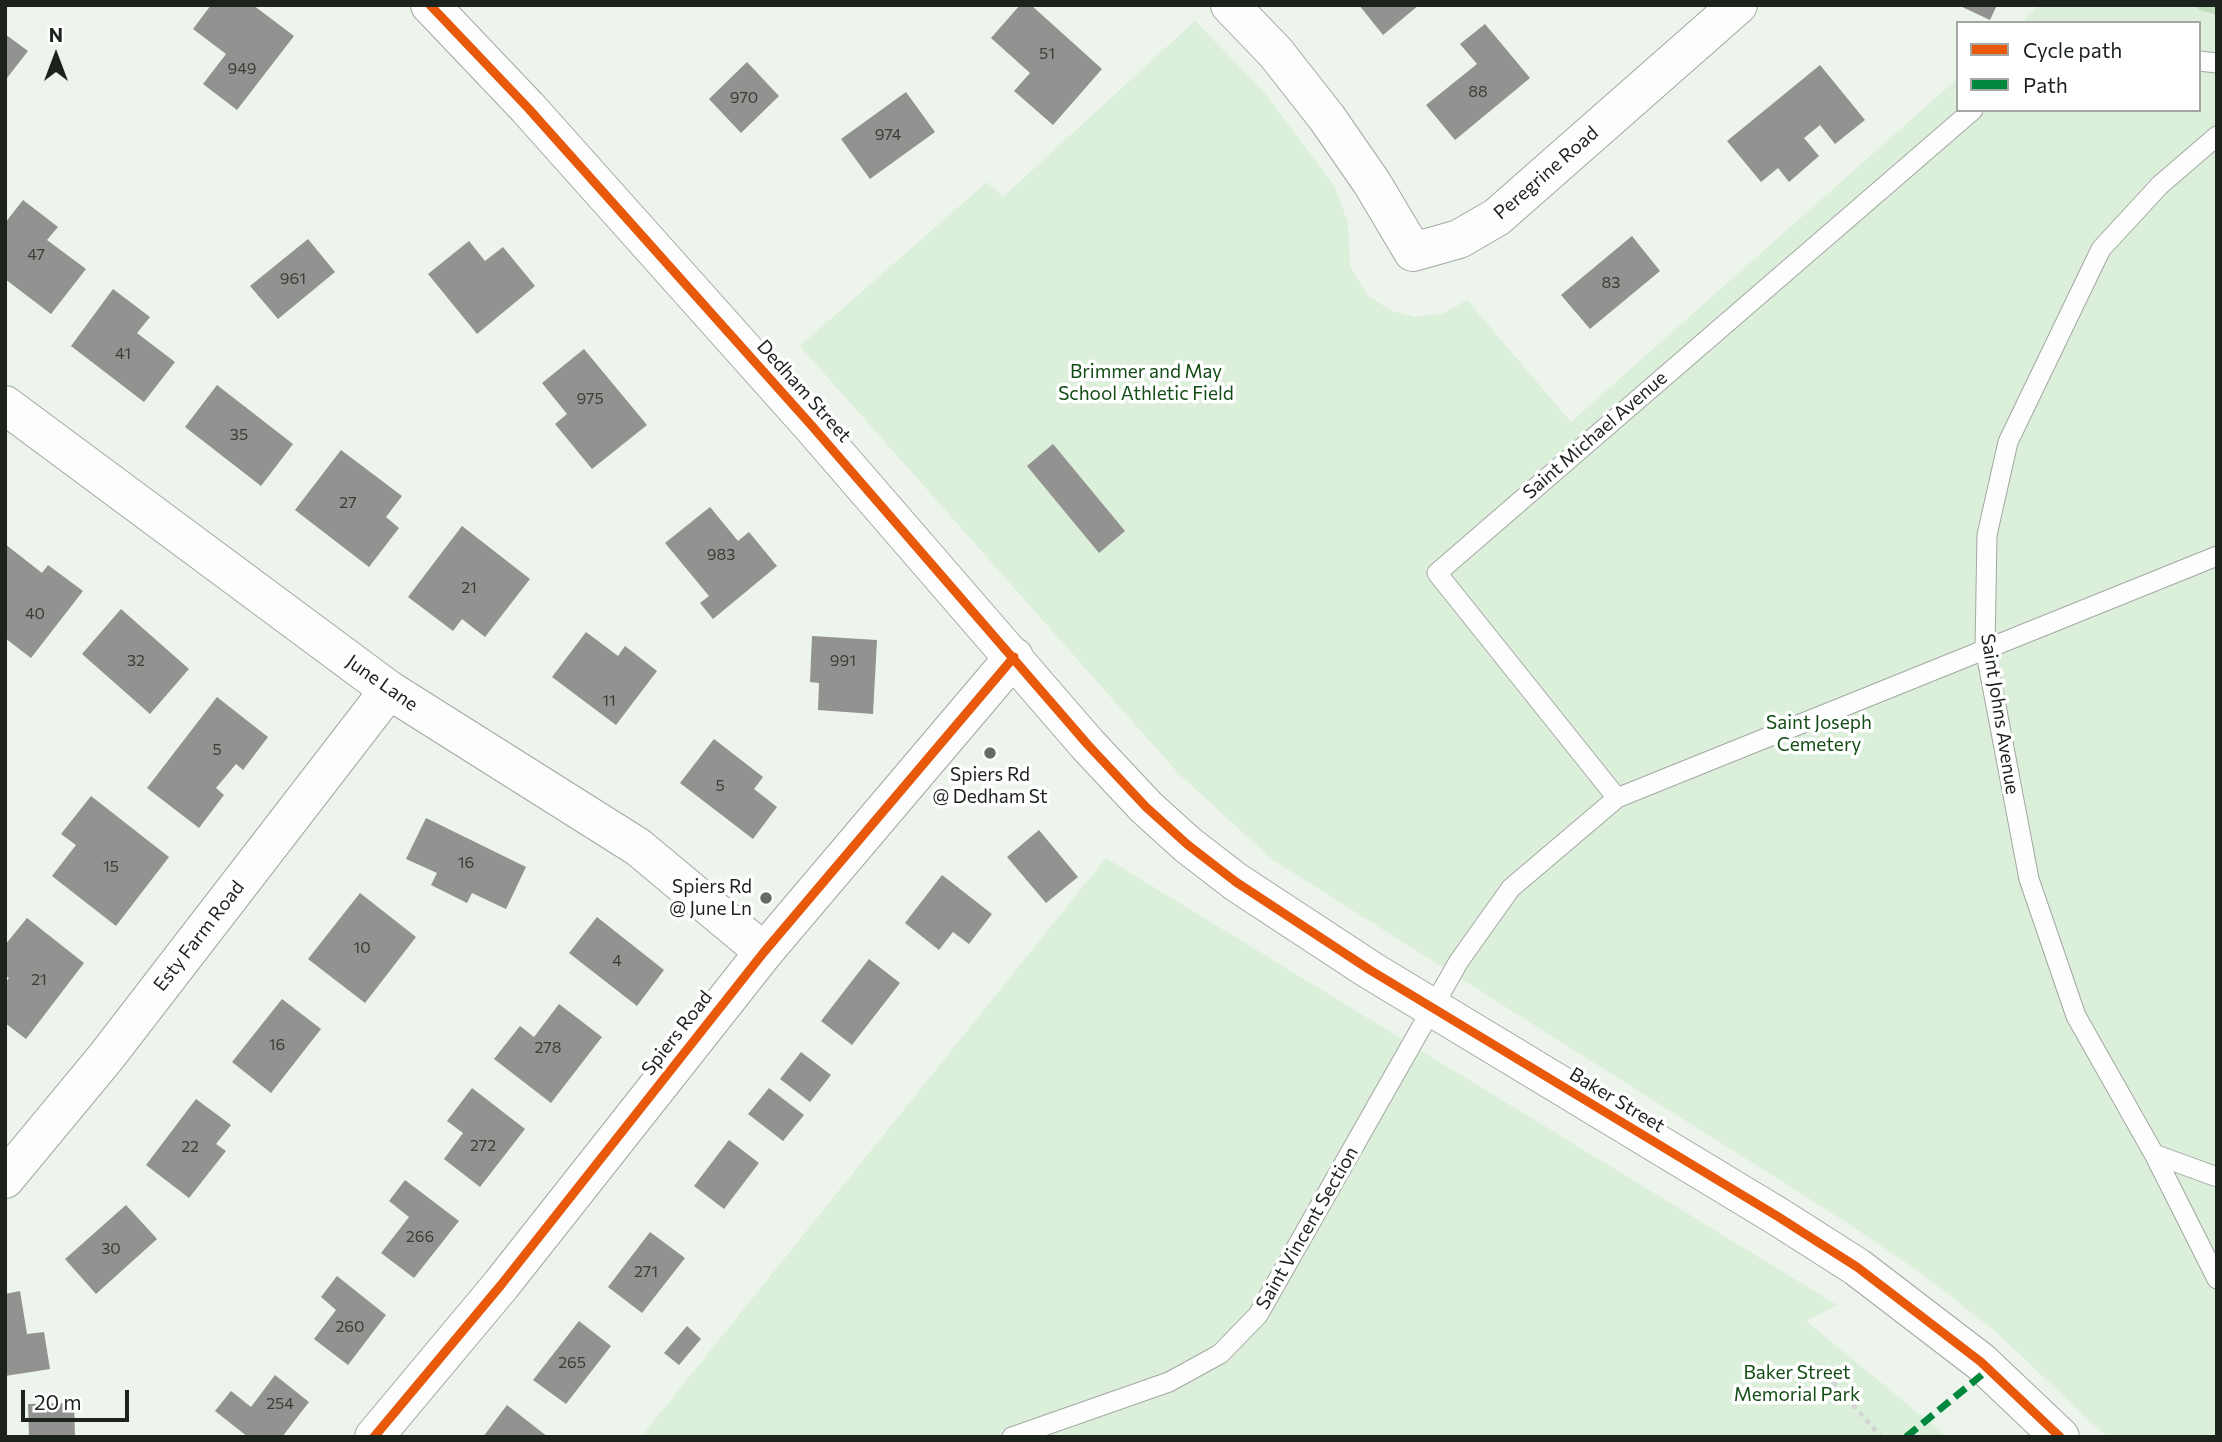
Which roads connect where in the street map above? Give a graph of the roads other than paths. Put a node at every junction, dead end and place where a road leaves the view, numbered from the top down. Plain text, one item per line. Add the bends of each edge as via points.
1 (430, 5) edge
2 (1230, 5) edge
3 (1738, 5) edge
4 (1971, 112) edge
5 (2217, 136) edge
6 (5, 405) edge
7 (2217, 556) edge
8 (1985, 648) junction
9 (1014, 657) junction
10 (389, 690) junction
11 (1617, 798) junction
12 (1146, 807) joint
13 (764, 951) junction
14 (1431, 1008) junction
15 (2154, 1154) junction
16 (2217, 1177) edge
17 (5, 1179) edge
18 (2217, 1279) edge
19 (374, 1437) edge
20 (1012, 1437) edge
21 (2060, 1437) edge

1 - 9 street, Dedham Street via 556,139
2 - 3 street, Peregrine Road via 1276,53 1327,118 1413,252 1459,239 1497,217
4 - 11 lane, Saint Michael Avenue via 1437,573
5 - 8 lane, Saint Johns Avenue via 2160,185 2101,249 2008,442 1987,535
6 - 10 street, June Lane
7 - 8 lane
8 - 11 lane
8 - 15 lane, Saint Johns Avenue via 2033,891 2076,1016
9 - 12 street, Dedham Street
9 - 13 street, Spiers Road
10 - 13 street, June Lane via 638,847
10 - 17 street, Esty Farm Road via 106,1057
11 - 14 lane via 1511,888
12 - 14 street, Baker Street via 1236,883
13 - 19 street, Spiers Road via 501,1285
14 - 20 lane, Saint Vincent Section via 1258,1315 1220,1354 1169,1382
14 - 21 street, Baker Street via 1857,1267 1980,1362
15 - 16 lane
15 - 18 lane, Saint Johns Avenue

